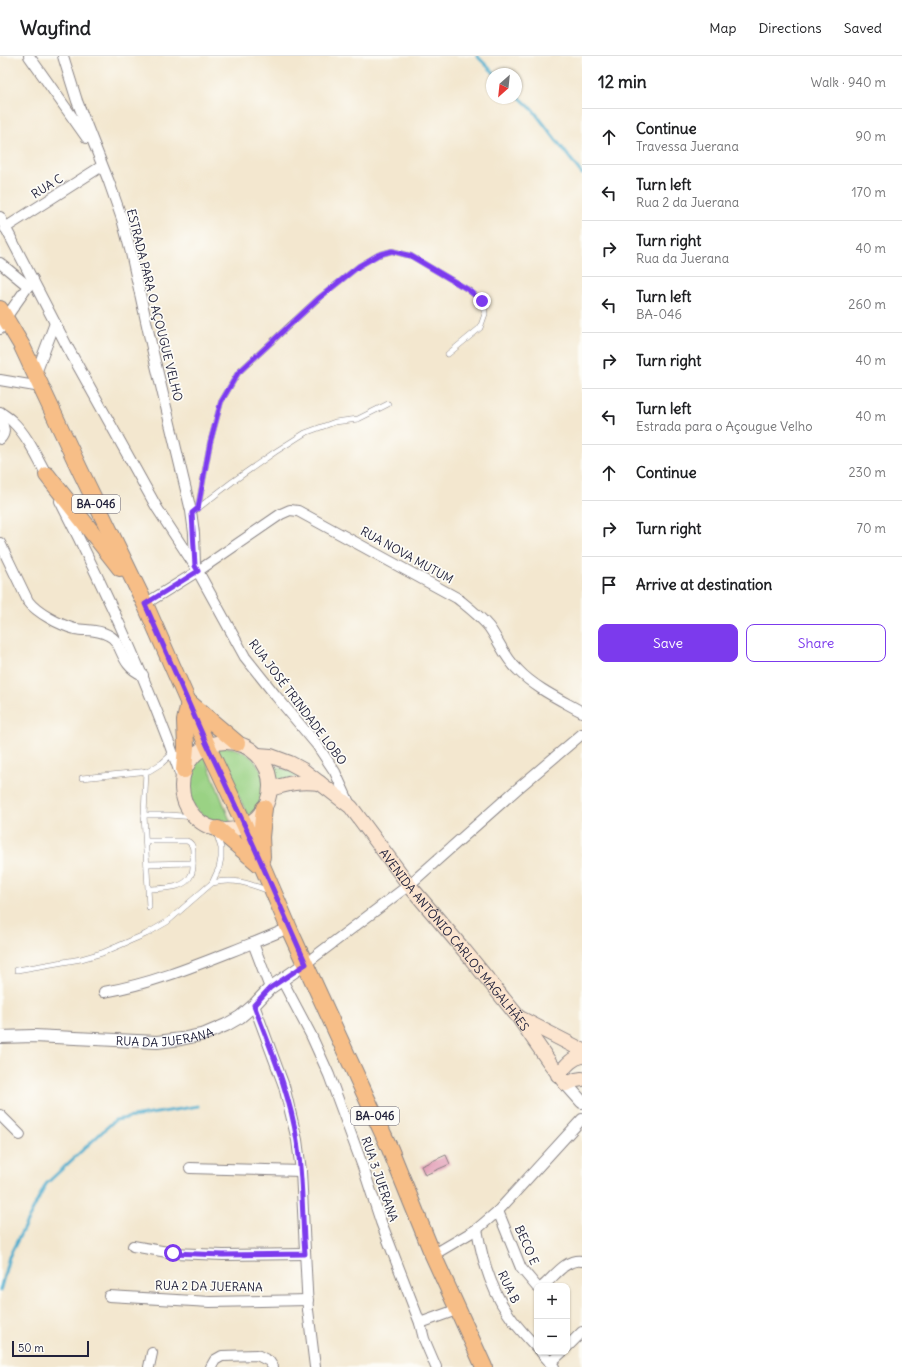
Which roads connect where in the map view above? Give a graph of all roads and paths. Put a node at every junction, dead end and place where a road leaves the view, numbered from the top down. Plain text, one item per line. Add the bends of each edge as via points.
1 (29, 56) edge
2 (63, 56) edge
3 (96, 151) junction
4 (102, 166) junction
5 (0, 217) edge
6 (5, 228) junction
7 (0, 263) edge
8 (30, 283) junction
9 (2, 319) edge
10 (55, 323) junction
11 (448, 354) dead end
12 (0, 380) edge
13 (38, 381) junction
14 (388, 404) dead end
15 (0, 412) edge
16 (0, 418) edge
17 (0, 439) edge
18 (47, 475) junction
19 (195, 511) junction
20 (0, 543) edge
21 (197, 569) junction
22 (137, 588) junction
23 (145, 604) junction
24 (143, 675) junction
25 (189, 702) junction
26 (582, 712) edge
27 (582, 734) edge
28 (237, 743) junction
29 (207, 745) junction
30 (173, 753) junction
31 (258, 755) junction
32 (146, 771) junction
33 (183, 774) junction
34 (82, 778) dead end
35 (320, 783) junction
36 (270, 789) junction
37 (351, 807) junction
38 (264, 808) junction
39 (144, 815) junction
40 (195, 818) junction
41 (245, 826) junction
42 (216, 829) junction
43 (146, 841) junction
44 (193, 863) junction
45 (147, 864) junction
46 (262, 867) junction
47 (212, 883) junction
48 (409, 886) junction
49 (148, 889) junction
50 (274, 893) junction
51 (149, 907) dead end
52 (289, 928) junction
53 (253, 943) junction
54 (306, 964) junction
55 (17, 970) dead end
56 (282, 980) junction
57 (270, 988) junction
58 (104, 992) dead end
59 (254, 1005) junction
60 (519, 1018) junction
61 (0, 1037) edge
62 (582, 1050) edge
63 (582, 1056) edge
64 (582, 1078) edge
65 (562, 1080) junction
66 (582, 1102) edge
67 (0, 1114) edge
68 (582, 1119) edge
69 (20, 1135) dead end
70 (190, 1168) dead end
71 (301, 1171) junction
72 (498, 1211) junction
73 (477, 1229) junction
74 (133, 1246) dead end
75 (305, 1254) junction
76 (433, 1255) junction
77 (582, 1262) edge
78 (534, 1283) edge
79 (546, 1283) edge
80 (109, 1296) dead end
81 (308, 1300) junction
82 (459, 1309) junction
83 (420, 1323) junction
84 (582, 1332) edge
85 (534, 1344) edge
86 (570, 1344) edge
87 (152, 1353) dead end
88 (544, 1355) edge
89 (560, 1355) edge
90 (552, 1365) edge
91 (149, 1367) edge
92 (211, 1367) edge
93 (273, 1367) edge
94 (315, 1367) edge
95 (436, 1367) edge
96 (484, 1367) edge

1 - 3 street
2 - 3 street, ESTRADA PARA O AÇOUGUE VELHO via 76,101
3 - 4 street, ESTRADA PARA O AÇOUGUE VELHO
4 - 6 street, RUA C
4 - 19 street, ESTRADA PARA O AÇOUGUE VELHO via 131,253 154,357
5 - 6 street, RUA JOSÉ TRINDADE LOBO
6 - 8 street, RUA JOSÉ TRINDADE LOBO
7 - 8 street
8 - 9 street
8 - 10 street, RUA JOSÉ TRINDADE LOBO
9 - 13 main road, BA-046 / BA-046 via 22,346
10 - 13 street
10 - 21 street, RUA JOSÉ TRINDADE LOBO via 157,508
11 - 19 lane via 480,328 485,314 482,301 467,289 411,256 392,251 378,255 359,266 319,298 238,373 221,402
12 - 13 street
13 - 22 main road, BA-046 / BA-046
14 - 19 lane via 358,419 335,422 305,433 232,482
15 - 18 street via 13,421
16 - 17 street via 4,429
18 - 22 main road
18 - 24 street via 98,576
19 - 21 street, ESTRADA PARA O AÇOUGUE VELHO
20 - 24 street via 32,607 74,629 108,634 117,644 129,667
21 - 23 street, RUA NOVA MUTUM
21 - 26 street, RUA NOVA MUTUM via 281,514 290,510 298,511 457,598 488,627 518,670 531,681
21 - 37 street, RUA JOSÉ TRINDADE LOBO via 246,657 336,772
22 - 23 main road, BA-046 / BA-046
23 - 25 main road, BA-046 / BA-046
24 - 30 street
25 - 28 main road
25 - 29 main road, BA-046 / BA-046
25 - 33 main road via 185,721
27 - 48 street
28 - 29 main road via 222,741
28 - 31 main road
29 - 33 main road via 190,760
29 - 41 main road, BA-046 / BA-046
30 - 32 lane via 162,763
30 - 33 street
31 - 35 main road, AVENIDA ANTÔNIO CARLOS MAGALHÃES via 280,758 303,770
31 - 36 main road via 270,777
32 - 34 lane
32 - 39 lane
33 - 40 main road via 182,795
35 - 36 main road via 291,783
35 - 37 main road, AVENIDA ANTÔNIO CARLOS MAGALHÃES
36 - 38 main road
37 - 48 main road, AVENIDA ANTÔNIO CARLOS MAGALHÃES
38 - 41 main road via 258,817
38 - 46 main road via 261,837
39 - 40 lane
39 - 43 lane
40 - 42 main road
41 - 42 main road via 232,830
41 - 46 main road, BA-046 / BA-046
42 - 46 main road
42 - 47 lane via 221,853 219,868
43 - 44 lane via 187,841 193,846
43 - 45 lane
44 - 45 lane
44 - 49 lane via 190,878 182,884
45 - 49 lane
46 - 50 main road, BA-046 / BA-046
47 - 50 lane via 224,880 239,882
47 - 55 lane via 167,922 146,934 81,959
48 - 54 street
48 - 60 main road, AVENIDA ANTÔNIO CARLOS MAGALHÃES
49 - 51 lane
50 - 52 main road, BA-046 / BA-046
52 - 53 street
52 - 54 main road, BA-046 / BA-046
53 - 57 street
53 - 58 street via 149,983
54 - 56 street, RUA DA JUERANA
54 - 76 main road, BA-046 / BA-046 via 390,1149
56 - 57 street, RUA DA JUERANA
56 - 83 street, RUA 3 JUERANA via 329,1075
57 - 59 street, RUA DA JUERANA
59 - 61 street, RUA DA JUERANA via 226,1025 206,1034 181,1039 157,1042 34,1036
59 - 71 street via 284,1086 297,1140
60 - 62 main road
60 - 65 main road, AVENIDA ANTÔNIO CARLOS MAGALHÃES
63 - 65 main road via 570,1062
64 - 65 main road
65 - 66 street, AVENIDA ANTÔNIO CARLOS MAGALHÃES
67 - 69 street
68 - 72 street
70 - 71 street
71 - 75 street
72 - 73 street
72 - 78 street, BECO E via 521,1268
73 - 76 street
73 - 85 street, RUA B via 487,1272 497,1294 508,1314
74 - 75 street via 173,1253
75 - 81 street
76 - 82 main road, BA-046 / BA-046
77 - 79 street via 566,1265
80 - 81 street, RUA 2 DA JUERANA via 210,1302
81 - 94 street
82 - 83 street
82 - 96 main road, BA-046 / BA-046
83 - 95 street, RUA 3 JUERANA
84 - 86 street
87 - 91 street
88 - 90 street
89 - 90 street
92 - 93 street via 215,1360 222,1356 257,1355 269,1361

